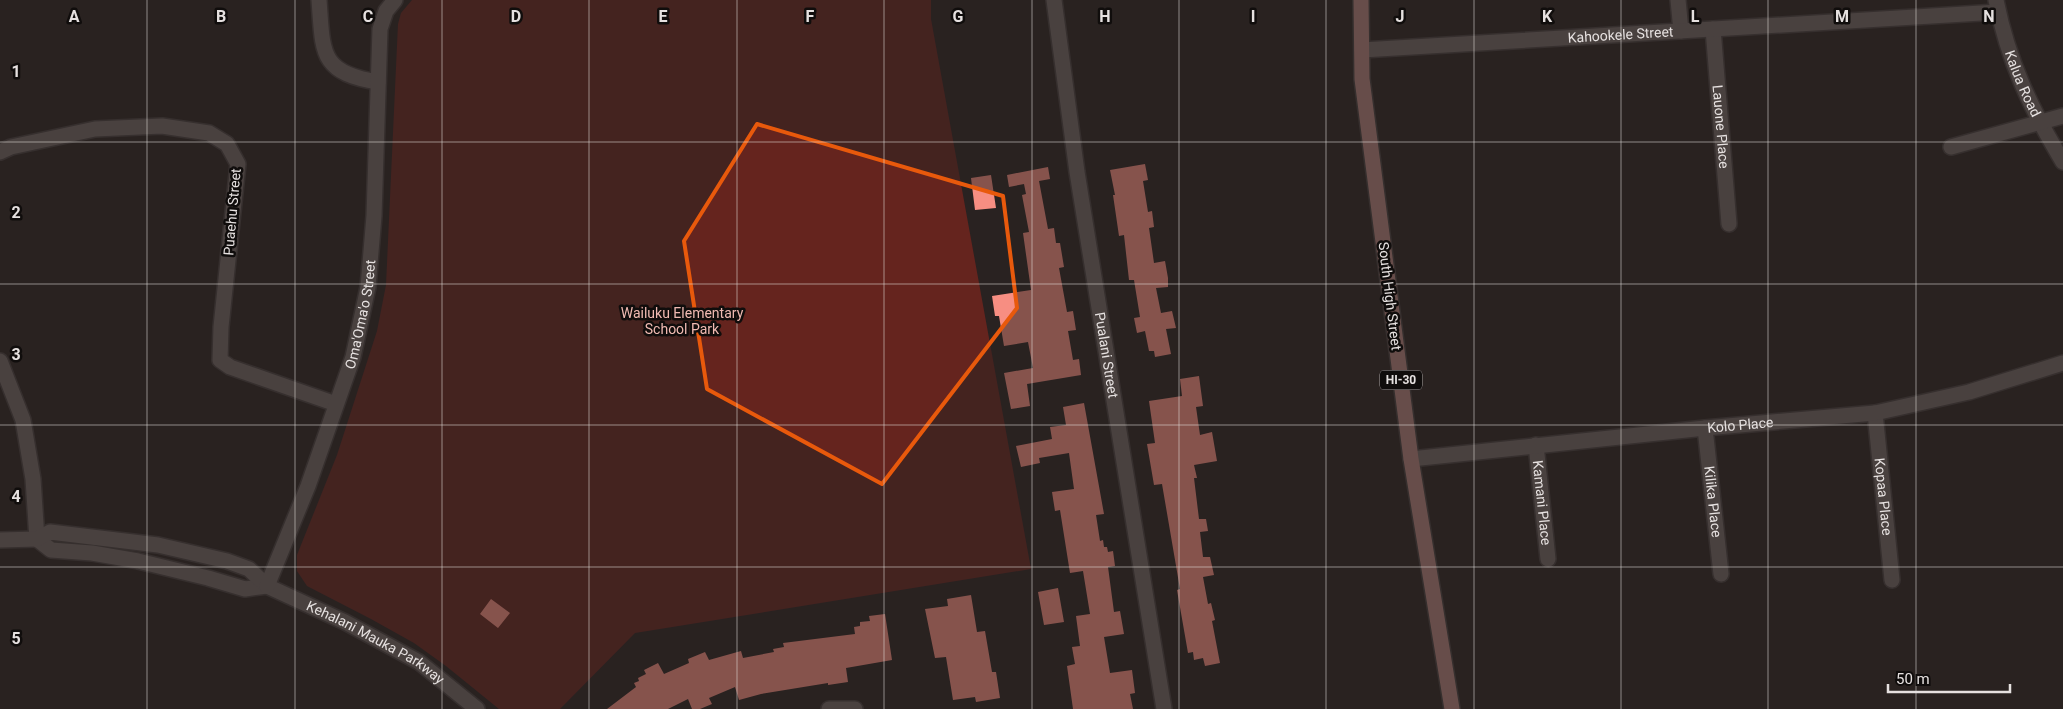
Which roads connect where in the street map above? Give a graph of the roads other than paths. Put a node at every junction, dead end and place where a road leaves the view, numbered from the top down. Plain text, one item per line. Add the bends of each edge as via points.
1 (319, 0) edge
2 (395, 0) edge
3 (1054, 0) edge
4 (1360, 0) edge
5 (1678, 0) edge
6 (1997, 6) edge
7 (1713, 29) junction
8 (1681, 31) junction
9 (1362, 50) junction
10 (378, 82) junction
11 (2063, 116) edge
12 (2040, 123) junction
13 (1951, 147) dead end
14 (0, 152) edge
15 (2063, 162) edge
16 (1729, 224) dead end
17 (0, 361) edge
18 (2063, 362) edge
19 (336, 404) junction
20 (1876, 413) junction
21 (1705, 428) junction
22 (1536, 445) junction
23 (1411, 459) junction
24 (0, 540) edge
25 (37, 540) junction
26 (1548, 558) dead end
27 (1721, 574) dead end
28 (1892, 580) dead end
29 (267, 586) junction
30 (477, 709) edge
31 (830, 709) edge
32 (855, 709) edge
33 (1164, 709) edge
34 (1452, 709) edge

1 - 10 street via 322,40 330,63 358,79
2 - 10 street, Oma'Oma'o Street via 386,11 380,29
3 - 33 street, Pualani Street via 1077,172
4 - 9 main road, South High Street / HI-30
5 - 8 street
6 - 7 street, Kahookele Street
6 - 12 street, Kalua Road via 2015,71
7 - 8 street, Kahookele Street
7 - 16 street, Lauone Place
8 - 9 street, Kahookele Street
9 - 23 main road, South High Street / HI-30 via 1362,79
10 - 19 street, Oma'Oma'o Street via 374,216 368,287 353,357
11 - 12 street
12 - 13 street
12 - 15 street, Kalua Road
14 - 19 street, Puaehu Street via 95,129 162,126 209,133 227,144 238,164 220,327 220,360 230,367
17 - 25 street via 23,420 33,479
18 - 20 street, Kolo Place via 1969,392
19 - 29 street, Oma'Oma'o Street via 308,486
20 - 21 street, Kolo Place
20 - 28 street, Kopaa Place
21 - 22 street, Kolo Place
21 - 27 street, Kilika Place
22 - 23 street, Kolo Place
22 - 26 street, Kamani Place
23 - 34 main road, South High Street / HI-30
24 - 25 street, Kehalani Mauka Parkway
25 - 29 street, Kehalani Mauka Parkway via 51,550 138,561 245,589
25 - 29 street, Kehalani Mauka Parkway via 50,532 158,546 249,569
29 - 30 street, Kehalani Mauka Parkway via 345,622 419,662
31 - 32 street

